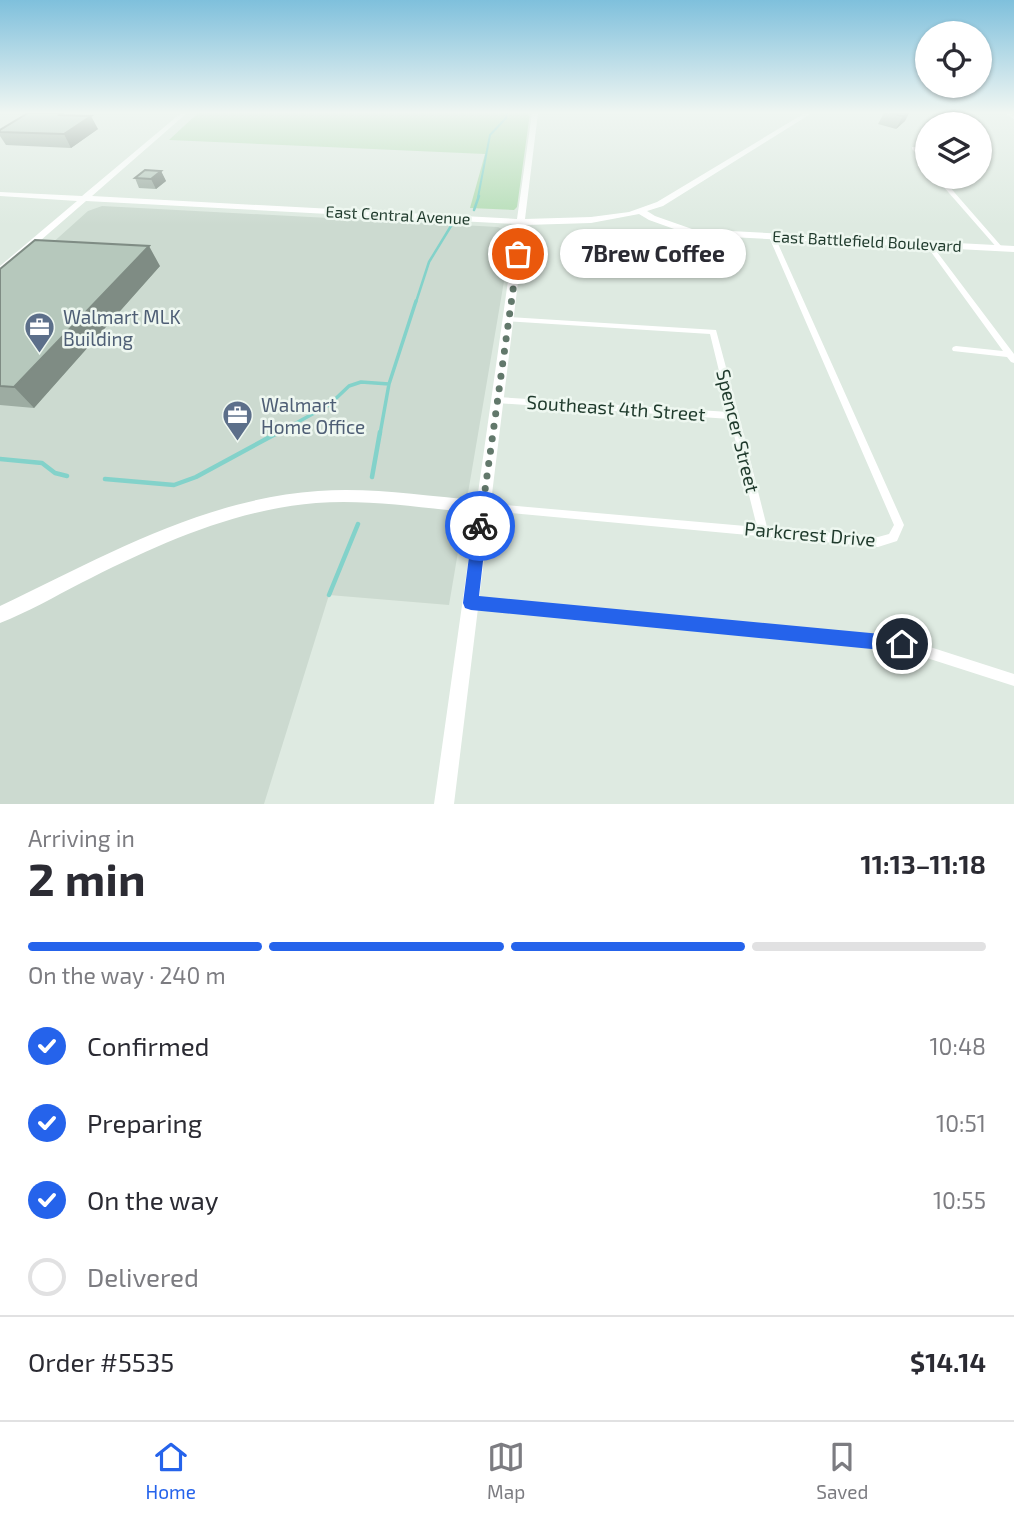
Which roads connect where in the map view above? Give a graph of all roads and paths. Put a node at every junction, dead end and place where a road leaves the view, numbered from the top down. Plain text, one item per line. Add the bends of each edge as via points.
1 (140, 151) edge
2 (531, 151) edge
3 (748, 151) edge
4 (949, 189) edge
5 (0, 194) edge
6 (84, 199) junction
7 (660, 204) junction
8 (641, 211) junction
9 (522, 222) junction
10 (670, 226) junction
11 (772, 237) junction
12 (929, 245) junction
13 (1000, 248) junction
14 (1014, 249) edge
15 (0, 271) edge
16 (509, 319) junction
17 (956, 349) dead end
18 (1012, 357) edge
19 (498, 400) junction
20 (734, 416) junction
21 (482, 507) junction
22 (763, 531) junction
23 (471, 603) junction
24 (0, 615) edge
25 (1014, 680) edge
26 (444, 804) edge

1 - 6 street
2 - 9 street
3 - 7 main road, East Central Avenue
4 - 13 street
5 - 6 street, East Central Avenue
6 - 9 street, East Central Avenue
6 - 15 street
7 - 8 main road, East Central Avenue
7 - 10 main road
8 - 9 main road, East Central Avenue via 582,221
8 - 10 street, East Battlefield Boulevard
9 - 16 street
10 - 11 street, East Battlefield Boulevard via 691,232
11 - 12 street, East Battlefield Boulevard
11 - 22 street, Parkcrest Drive via 899,525 892,538 878,542
12 - 13 street, East Battlefield Boulevard
12 - 18 street
13 - 14 street, East Battlefield Boulevard
16 - 19 street
16 - 20 street, Spencer Street via 713,332
17 - 18 street
19 - 20 street, Southeast 4th Street
19 - 21 street
20 - 22 street, Spencer Street
21 - 22 street, Parkcrest Drive
21 - 23 street
21 - 24 street via 318,497 253,507 200,521
23 - 25 street via 902,644
23 - 26 street

